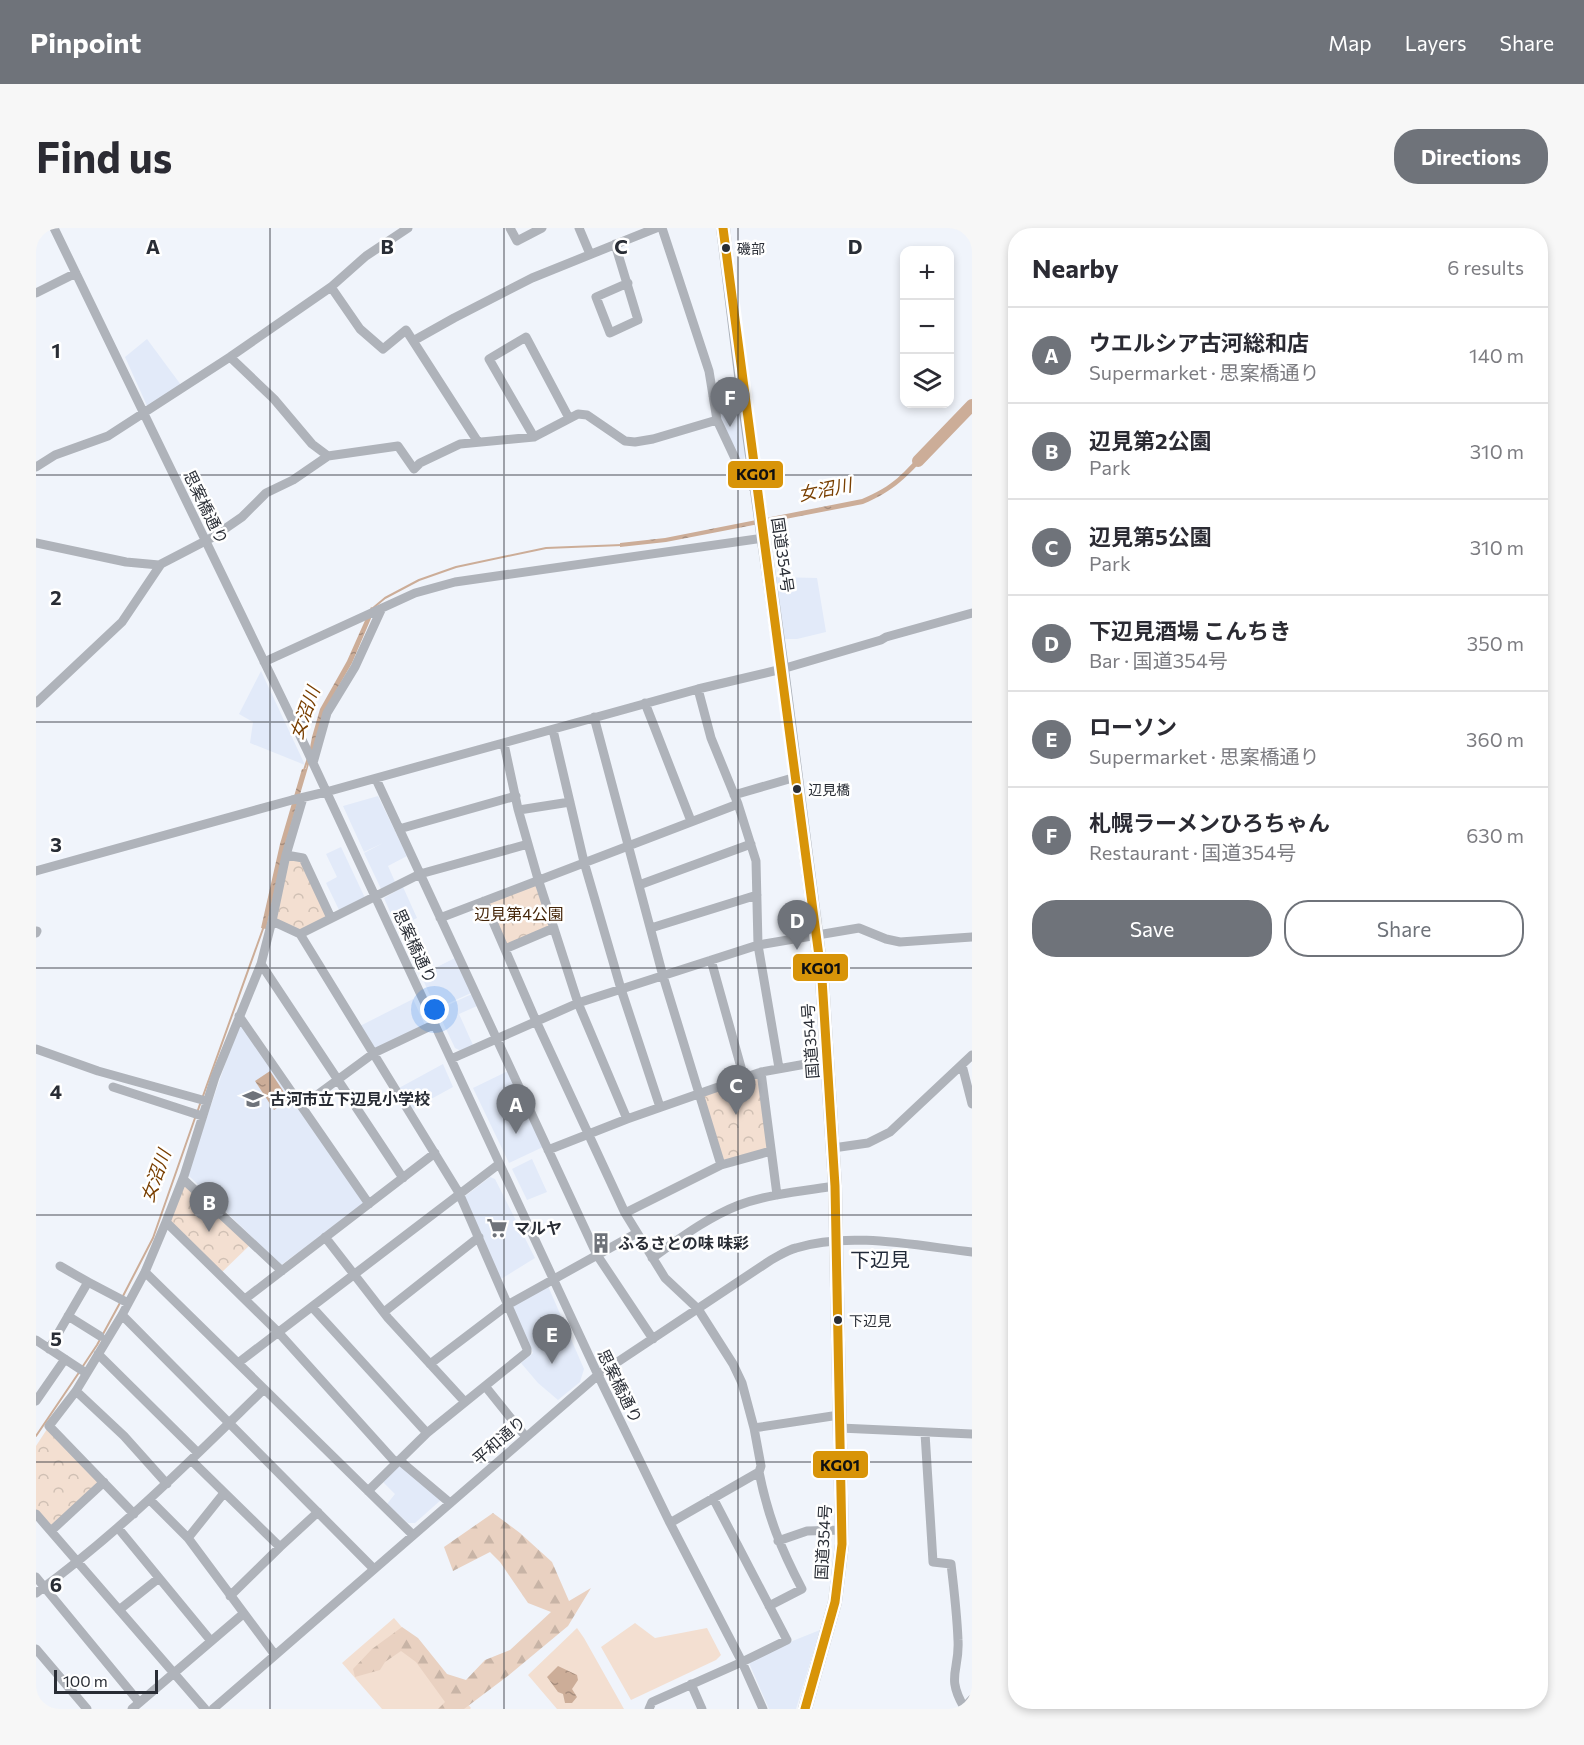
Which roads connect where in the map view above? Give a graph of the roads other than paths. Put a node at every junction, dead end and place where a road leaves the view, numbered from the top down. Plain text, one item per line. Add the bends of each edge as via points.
1 (54, 228) edge
2 (408, 228) edge
3 (510, 228) edge
4 (542, 228) edge
5 (579, 228) edge
6 (656, 228) edge
7 (662, 228) edge
8 (723, 228) edge
9 (615, 244) junction
10 (590, 254) junction
11 (76, 273) junction
12 (628, 283) junction
13 (331, 287) junction
14 (36, 292) edge
15 (413, 341) junction
16 (230, 357) junction
17 (743, 391) junction
18 (713, 396) junction
19 (144, 413) junction
20 (569, 418) junction
21 (717, 420) junction
22 (534, 437) junction
23 (478, 442) junction
24 (328, 456) junction
25 (36, 467) edge
26 (758, 493) junction
27 (763, 526) junction
28 (206, 541) junction
29 (36, 543) edge
30 (159, 566) junction
31 (379, 609) junction
32 (972, 613) edge
33 (264, 662) junction
34 (782, 669) junction
35 (698, 688) junction
36 (36, 701) edge
37 (645, 703) junction
38 (594, 717) junction
39 (553, 730) junction
40 (504, 744) junction
41 (312, 761) junction
42 (796, 777) junction
43 (376, 779) junction
44 (327, 792) junction
45 (516, 796) junction
46 (298, 799) junction
47 (736, 799) junction
48 (570, 802) junction
49 (519, 810) junction
50 (691, 821) junction
51 (399, 829) junction
52 (528, 844) junction
53 (629, 844) junction
54 (751, 844) junction
55 (286, 855) junction
56 (584, 862) junction
57 (36, 871) edge
58 (420, 874) junction
59 (538, 879) junction
60 (639, 885) junction
61 (757, 895) junction
62 (375, 897) junction
63 (484, 901) junction
64 (331, 918) junction
65 (440, 918) junction
66 (272, 921) junction
67 (554, 928) junction
68 (651, 928) junction
69 (300, 934) junction
70 (816, 936) junction
71 (972, 937) edge
72 (758, 945) junction
73 (505, 949) junction
74 (711, 960) junction
75 (261, 963) junction
76 (663, 976) junction
77 (621, 989) junction
78 (578, 1003) junction
79 (239, 1016) junction
80 (536, 1022) junction
81 (435, 1024) junction
82 (496, 1039) junction
83 (36, 1049) edge
84 (374, 1053) junction
85 (972, 1055) edge
86 (451, 1059) junction
87 (828, 1060) junction
88 (962, 1065) junction
89 (779, 1068) junction
90 (761, 1072) junction
91 (744, 1078) junction
92 (338, 1080) junction
93 (152, 1086) junction
94 (113, 1088) dead end
95 (699, 1094) junction
96 (148, 1098) junction
97 (206, 1101) junction
98 (972, 1104) edge
99 (302, 1106) junction
100 (660, 1107) junction
101 (202, 1116) junction
102 (627, 1119) junction
103 (588, 1133) junction
104 (833, 1148) junction
105 (548, 1150) junction
106 (771, 1151) junction
107 (435, 1154) junction
108 (499, 1164) junction
109 (721, 1166) junction
110 (403, 1178) junction
111 (183, 1179) junction
112 (835, 1186) junction
113 (459, 1193) junction
114 (777, 1195) junction
115 (369, 1204) junction
116 (625, 1213) junction
117 (166, 1222) junction
118 (637, 1233) junction
119 (325, 1237) junction
120 (479, 1237) junction
121 (835, 1241) junction
122 (972, 1252) edge
123 (597, 1255) junction
124 (652, 1258) junction
125 (60, 1266) dead end
126 (282, 1271) junction
127 (144, 1272) junction
128 (354, 1275) junction
129 (553, 1279) junction
130 (88, 1282) junction
131 (245, 1299) junction
132 (128, 1303) junction
133 (509, 1304) junction
134 (312, 1307) junction
135 (698, 1309) junction
136 (384, 1312) junction
137 (122, 1315) junction
138 (68, 1316) junction
139 (278, 1332) junction
140 (100, 1336) dead end
141 (653, 1339) junction
142 (36, 1340) edge
143 (49, 1349) junction
144 (98, 1354) junction
145 (65, 1359) junction
146 (238, 1363) junction
147 (430, 1364) junction
148 (86, 1373) junction
149 (598, 1375) junction
150 (484, 1386) junction
151 (264, 1389) junction
152 (76, 1391) junction
153 (36, 1401) edge
154 (465, 1402) junction
155 (839, 1422) junction
156 (230, 1423) junction
157 (754, 1428) junction
158 (427, 1433) junction
159 (925, 1433) junction
160 (972, 1434) edge
161 (526, 1437) junction
162 (195, 1457) junction
163 (398, 1462) junction
164 (759, 1473) junction
165 (104, 1482) junction
166 (167, 1484) junction
167 (368, 1491) junction
168 (224, 1492) junction
169 (713, 1498) junction
170 (150, 1500) junction
171 (450, 1503) junction
172 (318, 1512) junction
173 (36, 1514) edge
174 (134, 1514) junction
175 (670, 1523) junction
176 (118, 1528) junction
177 (843, 1530) junction
178 (51, 1531) junction
179 (413, 1535) junction
180 (188, 1538) junction
181 (778, 1541) junction
182 (280, 1547) junction
183 (78, 1563) junction
184 (374, 1569) junction
185 (36, 1577) edge
186 (159, 1578) junction
187 (40, 1590) edge
188 (230, 1596) junction
189 (769, 1606) junction
190 (119, 1610) junction
191 (243, 1614) junction
192 (212, 1641) junction
193 (36, 1649) edge
194 (275, 1655) junction
195 (742, 1662) junction
196 (174, 1673) junction
197 (692, 1684) junction
198 (972, 1699) edge
199 (136, 1706) edge
200 (87, 1709) edge
201 (205, 1709) edge
202 (213, 1709) edge
203 (649, 1709) edge
204 (702, 1709) edge
205 (763, 1709) edge
206 (805, 1709) edge
207 (964, 1709) edge

1 - 11 street, 思案橋通り
2 - 13 street via 366,256
3 - 4 street via 517,241
5 - 10 street
6 - 9 street
7 - 18 street via 709,372
8 - 17 highway, 国道354号
9 - 10 street
9 - 12 street
10 - 15 street via 532,279
11 - 14 street
11 - 19 street, 思案橋通り
12 - 12 street via 638,321 610,333 596,297
13 - 15 street via 360,329 383,349 406,330
13 - 16 street
15 - 23 street
16 - 19 street
16 - 24 street
17 - 18 street
17 - 26 highway, 国道354号
18 - 21 street
19 - 25 street via 108,436 55,455
19 - 28 street, 思案橋通り
20 - 21 street via 587,415 625,441 635,442
20 - 22 street
20 - 22 street via 526,337 489,359
21 - 26 street via 740,469
22 - 23 street
23 - 24 street via 452,447 414,469 398,446
24 - 28 street via 266,493 242,517
26 - 27 highway, 国道354号
27 - 31 street via 455,582 415,593
27 - 34 highway, 国道354号
28 - 30 street
28 - 33 street, 思案橋通り
29 - 30 street
30 - 36 street via 122,622
31 - 33 street
31 - 41 street via 355,667 327,713
32 - 34 street
33 - 41 street, 思案橋通り
34 - 35 street
34 - 42 highway, 国道354号
35 - 37 street
35 - 47 street via 711,738
37 - 38 street
37 - 50 street
38 - 39 street
38 - 53 street
39 - 40 street
39 - 48 street
40 - 43 street
40 - 45 street
41 - 44 street, 思案橋通り
42 - 47 street
42 - 70 highway, 国道354号
43 - 44 street
43 - 51 street
44 - 46 street
44 - 62 street, 思案橋通り
45 - 49 street
45 - 51 street
46 - 55 street
46 - 57 street
47 - 50 street
47 - 54 street
48 - 49 street
48 - 56 street
49 - 52 street
50 - 53 street
51 - 58 street
52 - 58 street
52 - 59 street
53 - 56 street
53 - 60 street
54 - 60 street
54 - 61 street
55 - 64 street via 303,858
55 - 66 street
56 - 59 street
56 - 77 street
58 - 62 street
58 - 65 street
59 - 63 street
59 - 67 street
60 - 68 street
61 - 68 street
61 - 72 street
62 - 64 street
62 - 81 street, 思案橋通り
63 - 65 street
63 - 73 street
64 - 69 street
65 - 82 street
66 - 69 street
66 - 75 street
67 - 73 street
67 - 78 street
68 - 76 street
69 - 84 street
70 - 71 street via 860,928 900,942
70 - 72 street
70 - 87 highway, 国道354号
72 - 74 street
72 - 89 street
73 - 80 street
74 - 76 street
74 - 91 street
75 - 79 street
75 - 92 street
76 - 77 street
76 - 95 street
77 - 78 street
77 - 100 street
78 - 80 street
78 - 102 street
79 - 97 street
79 - 99 street
80 - 82 street
80 - 103 street
81 - 84 street
81 - 86 street, 思案橋通り
82 - 86 street
82 - 105 street
83 - 93 street
84 - 92 street
84 - 107 street
85 - 88 street
86 - 108 street, 思案橋通り
87 - 89 street
87 - 104 highway, 国道354号
88 - 98 street
88 - 104 street via 890,1132 868,1143
89 - 90 street
90 - 91 street
90 - 106 street
91 - 95 street
92 - 99 street
92 - 110 street
93 - 96 street
93 - 97 street
94 - 96 street
95 - 100 street
95 - 109 street
96 - 101 street
97 - 101 street
99 - 115 street
100 - 102 street
101 - 111 street
102 - 103 street
103 - 105 street
103 - 116 street
104 - 112 highway, 国道354号
105 - 123 street
106 - 109 street
106 - 114 street
107 - 110 street
107 - 113 street
108 - 113 street
108 - 129 street, 思案橋通り
109 - 116 street
110 - 115 street
111 - 117 street
111 - 126 street
112 - 114 street
112 - 121 highway, 国道354号
113 - 120 street
113 - 128 street
114 - 124 street via 737,1206
115 - 119 street
116 - 118 street
117 - 127 street
117 - 131 street
118 - 123 street
118 - 124 street
119 - 126 street
119 - 128 street
120 - 133 street
120 - 136 street
121 - 122 street, 平和通り
121 - 135 street, 平和通り via 795,1248
121 - 155 highway, 国道354号
123 - 129 street
123 - 141 street
124 - 135 street via 665,1278
125 - 130 street
126 - 131 street
127 - 132 street
127 - 146 street
128 - 134 street
128 - 136 street
129 - 133 street
129 - 149 street, 思案橋通り
130 - 132 street
130 - 138 street
131 - 139 street
132 - 137 street
133 - 147 street
133 - 150 street via 527,1352
134 - 139 street
134 - 158 street
135 - 141 street, 平和通り
135 - 157 street via 742,1383
136 - 147 street
137 - 144 street
137 - 156 street
138 - 140 street
138 - 143 street
139 - 146 street
139 - 163 street
141 - 149 street, 平和通り
142 - 143 street
143 - 145 street
144 - 148 street
144 - 162 street
145 - 148 street
145 - 153 street
146 - 151 street
147 - 154 street
148 - 152 street
149 - 161 street, 平和通り
149 - 175 street, 思案橋通り
150 - 154 street
150 - 161 street
151 - 156 street
151 - 167 street
152 - 165 street via 49,1426
152 - 166 street
154 - 158 street
155 - 157 street
155 - 159 street
155 - 177 highway, 国道354号
156 - 162 street
156 - 172 street
157 - 164 street
158 - 163 street
159 - 160 street
159 - 207 street via 933,1562 951,1564 959,1643 953,1678
161 - 171 street, 平和通り
162 - 166 street
162 - 168 street
163 - 167 street
163 - 171 street
164 - 169 street
164 - 181 street
165 - 174 street
165 - 178 street
166 - 170 street
167 - 179 street
168 - 180 street
168 - 182 street
169 - 175 street
169 - 189 street
170 - 174 street
170 - 180 street
171 - 179 street, 平和通り
172 - 182 street
172 - 184 street
173 - 178 street
174 - 176 street
175 - 195 street, 思案橋通り
176 - 183 street
176 - 186 street
177 - 181 street via 807,1531
177 - 206 highway, 国道354号 via 835,1602
178 - 183 street
179 - 184 street, 平和通り
180 - 188 street
181 - 189 street via 802,1589
182 - 188 street
183 - 187 street
183 - 190 street
184 - 194 street, 平和通り
185 - 187 street
186 - 190 street
186 - 192 street
187 - 199 street
188 - 191 street
189 - 195 street via 787,1640
190 - 196 street
191 - 192 street
191 - 194 street
192 - 196 street
193 - 200 street
194 - 202 street, 平和通り
195 - 197 street
195 - 205 street, 思案橋通り
196 - 199 street
196 - 201 street
197 - 203 street via 652,1702
197 - 204 street
198 - 207 street

